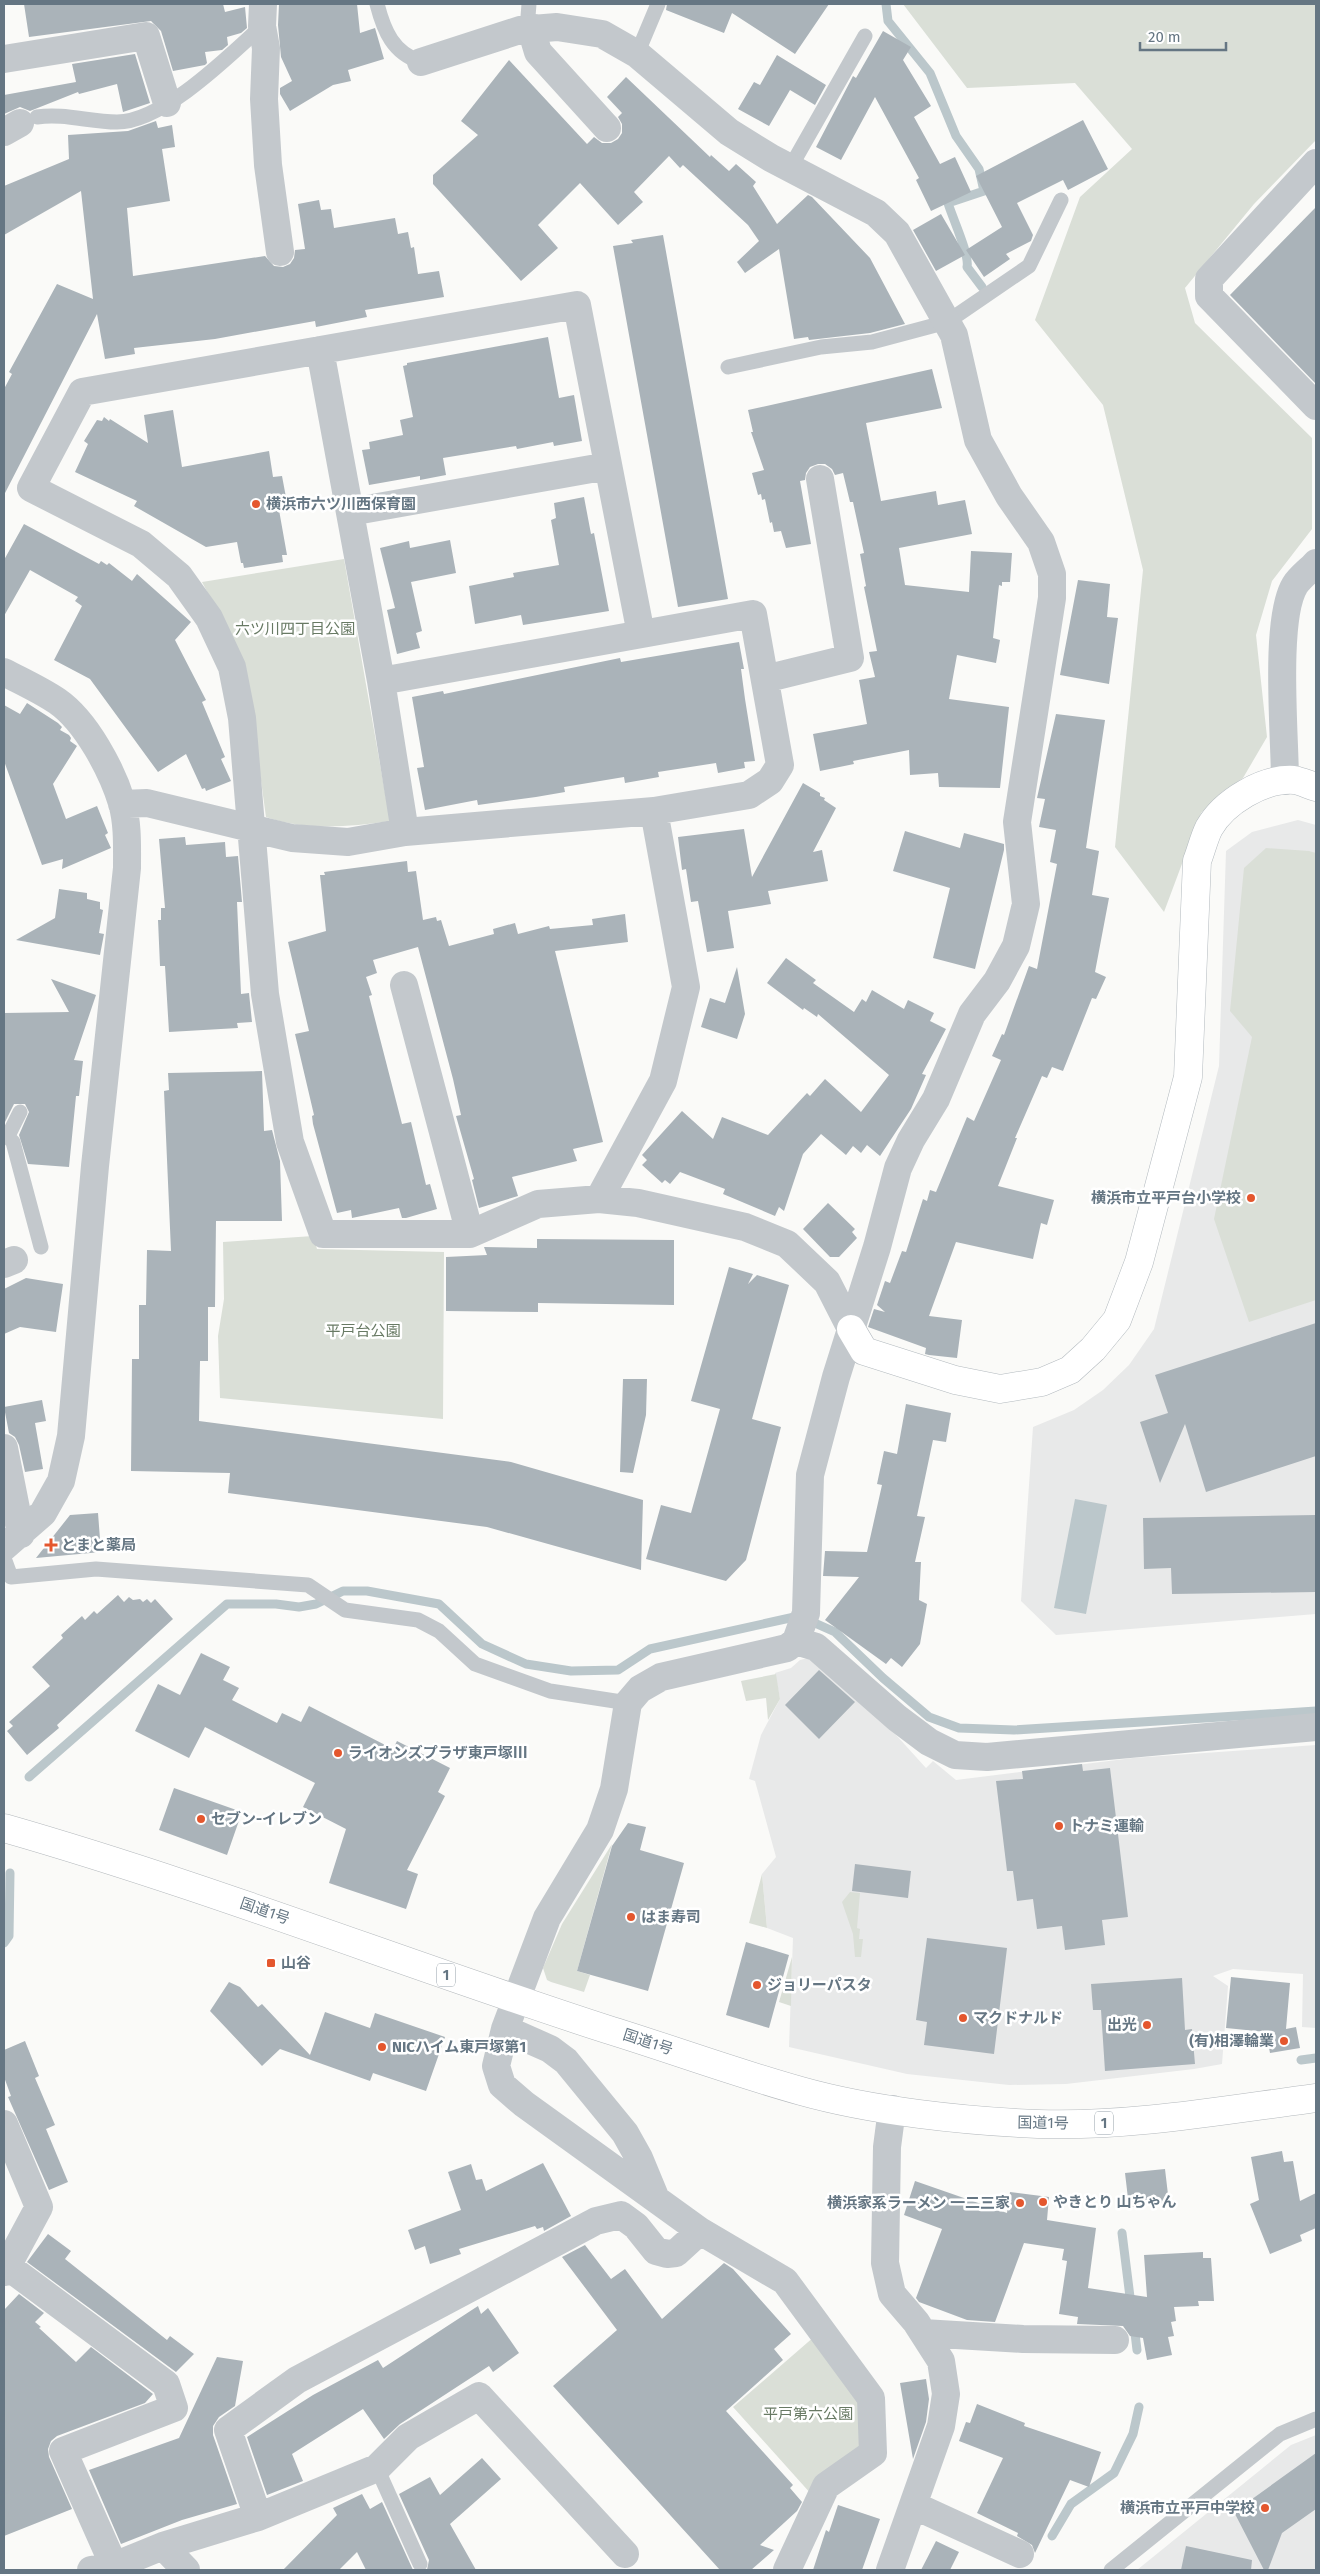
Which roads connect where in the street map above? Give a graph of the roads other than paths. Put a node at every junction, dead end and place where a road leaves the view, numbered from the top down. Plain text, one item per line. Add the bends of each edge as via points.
1 (377, 4) edge
2 (658, 4) edge
3 (263, 15) edge
4 (530, 20) edge
5 (865, 36) dead end
6 (637, 54) junction
7 (4, 56) edge
8 (421, 62) joint
9 (167, 103) junction
10 (20, 124) edge
11 (607, 128) dead end
12 (1316, 164) edge
13 (790, 168) junction
14 (1060, 200) dead end
15 (279, 246) dead end
16 (947, 322) junction
17 (306, 348) junction
18 (728, 367) dead end
19 (1316, 406) edge
20 (608, 466) junction
21 (820, 479) dead end
22 (350, 512) junction
23 (1316, 563) edge
24 (641, 634) junction
25 (4, 672) edge
26 (765, 679) junction
27 (382, 681) junction
28 (1285, 781) junction
29 (1316, 787) edge
30 (122, 804) junction
31 (654, 811) junction
32 (253, 829) junction
33 (405, 832) junction
34 (404, 985) dead end
35 (20, 1112) dead end
36 (6, 1134) edge
37 (599, 1199) junction
38 (470, 1234) junction
39 (41, 1247) dead end
40 (851, 1330) junction
41 (4, 1448) edge
42 (12, 1541) edge
43 (4, 1558) edge
44 (796, 1641) junction
45 (628, 1703) junction
46 (1316, 1727) edge
47 (4, 1828) edge
48 (515, 1999) junction
49 (505, 2029) junction
50 (1316, 2098) edge
51 (892, 2109) junction
52 (4, 2124) edge
53 (12, 2165) edge
54 (656, 2200) junction
55 (700, 2231) junction
56 (5, 2269) edge
57 (923, 2333) junction
58 (1115, 2340) dead end
59 (1316, 2419) edge
60 (378, 2468) junction
61 (913, 2505) junction
62 (258, 2518) junction
63 (163, 2546) junction
64 (625, 2554) dead end
65 (1020, 2554) dead end
66 (420, 2564) dead end
67 (102, 2568) edge
68 (186, 2570) edge
69 (787, 2570) edge
70 (890, 2570) edge
71 (1111, 2570) edge

1 - 8 lane via 396,49
2 - 6 lane
3 - 9 lane via 206,77
3 - 15 street via 268,165
4 - 6 street via 602,34
4 - 8 street
4 - 11 street via 538,52
5 - 13 lane
6 - 13 street via 729,132
7 - 9 street via 146,36
9 - 10 lane via 144,117 118,122 51,115
12 - 19 street via 1208,279 1209,296
13 - 16 street via 876,214 888,224 897,233
14 - 16 lane via 1029,266
16 - 18 lane via 872,342 821,347
16 - 40 street via 954,335 978,440 1009,496 1041,542 1052,574 1052,598 1016,822 1026,904 1016,946 997,981 972,1014 936,1099 898,1168
17 - 20 street via 577,305
17 - 22 street
17 - 32 street via 82,392 31,488 141,544 179,576 209,618 232,667 242,718
20 - 22 street
20 - 24 street
21 - 26 street via 850,658
22 - 27 street
23 - 28 street via 1295,585 1283,631
24 - 26 street via 753,614
24 - 27 street
25 - 30 street via 58,702 87,731 107,766
26 - 31 street via 780,765 770,781 749,795
27 - 33 street
28 - 29 main road via 1294,780
28 - 40 main road via 1248,793 1224,810 1209,829 1197,861 1188,1076 1138,1262 1117,1320 1070,1370 1042,1382 1000,1389 955,1380 864,1351
30 - 32 street via 147,803
30 - 42 street via 127,833 126,868 71,1436 61,1481 43,1513
31 - 33 street
31 - 37 street via 686,987 663,1081
32 - 33 street via 292,838 348,842
32 - 38 street via 265,994 290,1142 323,1234
34 - 38 street
35 - 36 lane
36 - 39 lane via 13,1142
37 - 38 street via 538,1204
37 - 40 street via 638,1203 746,1227 787,1244 827,1282
40 - 44 street via 810,1475 806,1613
41 - 42 street
43 - 45 lane via 11,1577 96,1569 308,1585 345,1610 418,1620 439,1631 475,1664 550,1691
44 - 45 street via 787,1648 661,1677 640,1689
44 - 46 street via 816,1647 897,1718 929,1742 955,1754 987,1757
45 - 48 street via 614,1789 600,1830 547,1918
47 - 48 main road, 国道1号 / 1 via 209,1892
48 - 49 street
48 - 51 main road, 国道1号 / 1 via 803,2092
49 - 54 street via 550,2049 566,2061 625,2133
49 - 54 street via 496,2066 502,2085
50 - 51 main road, 国道1号 / 1 via 1128,2122 1040,2124
51 - 57 street via 887,2147 885,2263 892,2294
52 - 53 street
53 - 56 street via 39,2207
54 - 55 street
55 - 62 street via 676,2253 667,2254 656,2251 636,2226 621,2215 596,2221 297,2380 228,2430
55 - 69 street via 785,2281 871,2398 873,2453 826,2486
56 - 67 street via 166,2384 174,2408 64,2451
57 - 58 street
57 - 61 street via 941,2361 946,2394 941,2426
59 - 71 lane via 1280,2434
60 - 62 street
60 - 64 street via 408,2437 479,2396
60 - 66 lane
61 - 65 street
61 - 70 street
62 - 63 street
63 - 67 street
63 - 68 street

